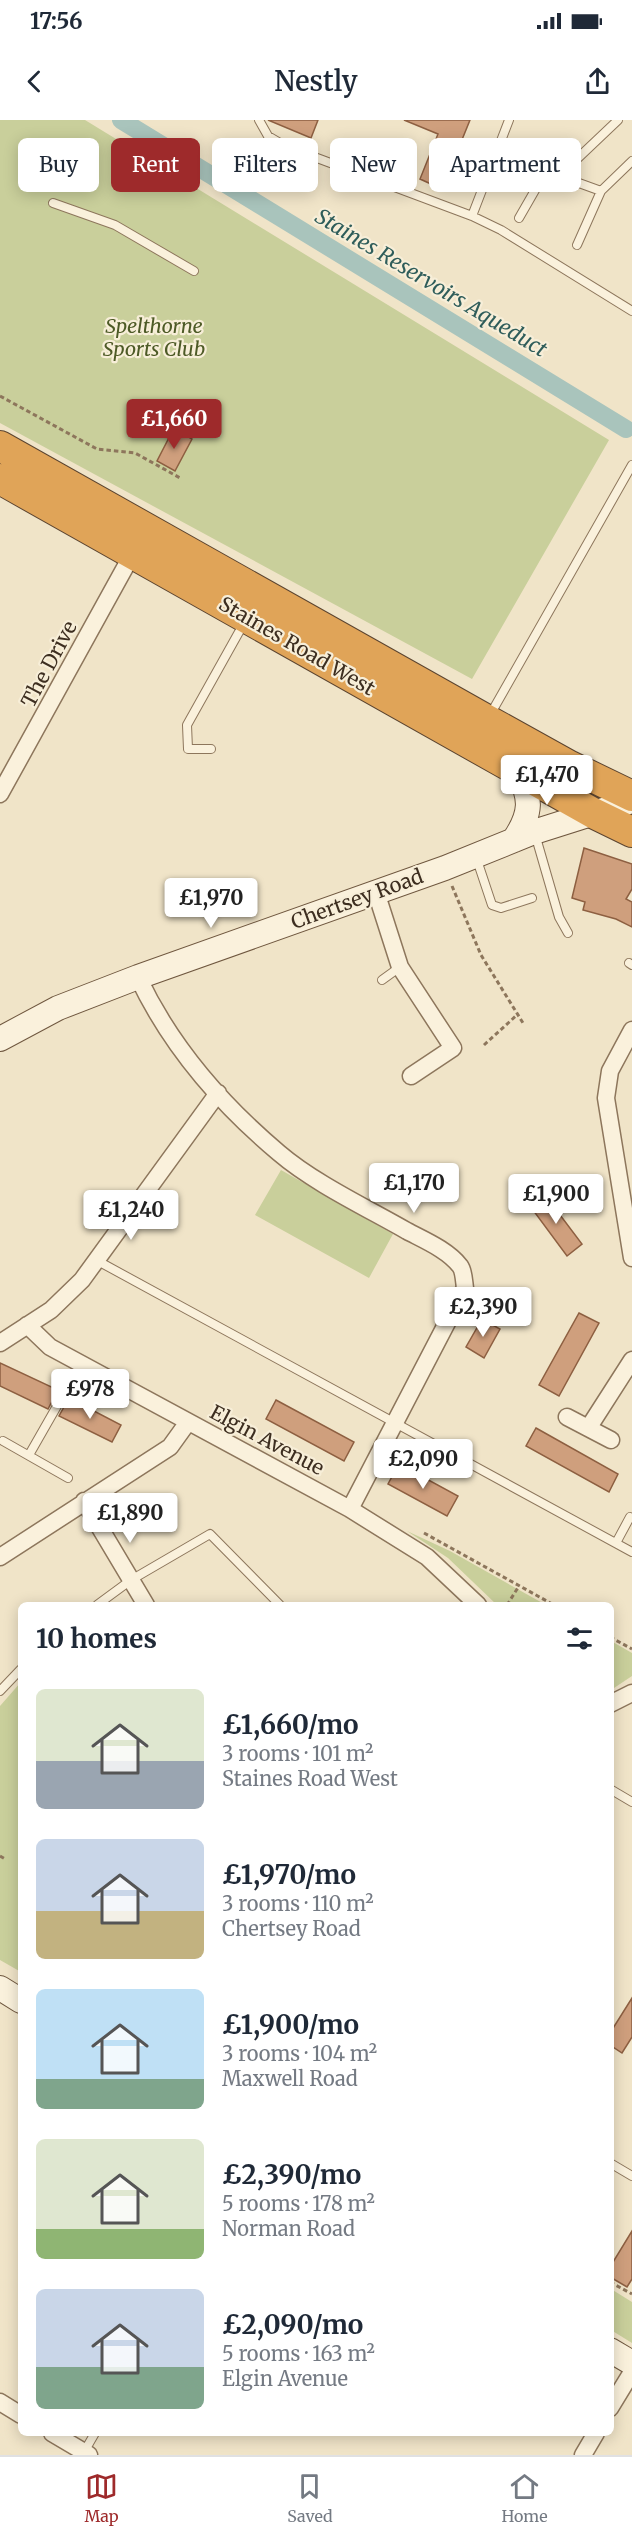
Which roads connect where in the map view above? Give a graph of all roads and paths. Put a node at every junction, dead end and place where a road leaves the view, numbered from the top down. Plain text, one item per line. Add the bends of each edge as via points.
1 (259, 120) edge
2 (509, 120) edge
3 (618, 120) edge
4 (502, 138) edge
5 (581, 155) edge
6 (632, 161) edge
7 (581, 184) edge
8 (601, 191) junction
9 (481, 192) edge
10 (534, 192) edge
11 (53, 203) dead end
12 (472, 216) junction
13 (519, 218) dead end
14 (577, 245) dead end
15 (194, 271) dead end
16 (632, 311) edge
17 (0, 396) edge
18 (0, 446) edge
19 (632, 465) edge
20 (0, 479) edge
21 (182, 479) dead end
22 (133, 553) junction
23 (248, 618) junction
24 (487, 720) junction
25 (211, 749) dead end
26 (570, 766) junction
27 (517, 770) junction
28 (0, 794) edge
29 (632, 796) edge
30 (632, 801) edge
31 (593, 813) junction
32 (632, 832) edge
33 (524, 836) junction
34 (476, 855) junction
35 (445, 867) junction
36 (376, 892) junction
37 (532, 898) dead end
38 (568, 933) dead end
39 (400, 967) junction
40 (138, 977) junction
41 (382, 980) dead end
42 (518, 1014) junction
43 (523, 1023) dead end
44 (632, 1030) edge
45 (0, 1039) edge
46 (484, 1045) dead end
47 (411, 1076) dead end
48 (218, 1094) junction
49 (632, 1258) edge
50 (96, 1260) junction
51 (27, 1325) junction
52 (0, 1342) edge
53 (632, 1360) edge
54 (81, 1364) junction
55 (567, 1417) dead end
56 (188, 1422) junction
57 (395, 1422) junction
58 (589, 1427) junction
59 (611, 1440) dead end
60 (3, 1441) dead end
61 (30, 1455) junction
62 (68, 1478) dead end
63 (84, 1501) junction
64 (350, 1509) junction
65 (630, 1517) dead end
66 (420, 1531) dead end
67 (616, 1543) junction
68 (632, 1552) edge
69 (0, 1557) edge
70 (131, 1580) junction
71 (519, 1586) junction
72 (101, 1602) edge
73 (144, 1602) edge
74 (277, 1602) edge
75 (475, 1602) edge
76 (509, 1602) edge
77 (548, 1602) edge
78 (614, 1639) edge
79 (632, 1649) edge
80 (18, 1672) edge
81 (0, 1691) edge
82 (632, 1693) edge
83 (614, 1702) edge
84 (614, 1791) edge
85 (632, 1802) edge
86 (0, 1856) edge
87 (5, 1859) dead end
88 (0, 1988) edge
89 (18, 1999) edge
90 (614, 2167) edge
91 (632, 2176) edge
92 (614, 2284) edge
93 (632, 2294) edge
94 (614, 2352) edge
95 (632, 2363) edge
96 (632, 2372) edge
97 (614, 2401) edge
98 (0, 2402) edge
99 (18, 2413) edge
100 (57, 2436) edge
101 (94, 2436) edge
102 (594, 2436) edge
103 (86, 2454) edge
104 (583, 2455) edge

1 - 12 lane via 267,136 285,146
2 - 4 lane
3 - 5 lane
6 - 8 lane
7 - 8 lane
8 - 14 lane
9 - 12 lane
10 - 13 lane
11 - 15 lane via 115,225
12 - 16 lane
17 - 21 path via 98,449 135,453
18 - 24 highway
19 - 24 lane
20 - 22 highway, Staines Road West
22 - 23 highway, Staines Road West
22 - 28 street, The Drive
23 - 25 lane via 187,725 188,749
23 - 27 highway, Staines Road West
24 - 26 highway
26 - 29 highway
26 - 31 highway via 592,797
27 - 31 highway, Staines Road West
27 - 33 street via 527,791
30 - 31 street, Chertsey Road
31 - 32 highway, Staines Road West
31 - 33 street, Chertsey Road
33 - 34 street, Chertsey Road
33 - 38 lane
34 - 35 street, Chertsey Road
34 - 37 lane via 492,905 501,908
35 - 36 street, Chertsey Road
35 - 42 path via 481,954
36 - 39 street
36 - 40 street, Chertsey Road
39 - 41 lane
39 - 47 street via 453,1048
40 - 45 street, Chertsey Road via 58,1008
40 - 48 street via 152,1006
42 - 43 path
42 - 46 path
44 - 49 street via 610,1071 606,1098
48 - 50 street
48 - 57 street via 280,1155 442,1250 461,1267 465,1288
50 - 51 street via 51,1310
50 - 57 lane
51 - 52 street
51 - 54 street, Elgin Avenue via 50,1347
53 - 58 street
54 - 56 street, Elgin Avenue
54 - 61 lane
55 - 58 street
56 - 63 street via 170,1447
56 - 64 street, Elgin Avenue
57 - 64 street
57 - 67 lane
58 - 59 street
60 - 61 lane
61 - 62 lane
63 - 69 street
63 - 70 street
64 - 75 street, Elgin Avenue via 427,1557
65 - 67 lane
66 - 71 path
67 - 68 lane
70 - 72 lane
70 - 73 street
70 - 74 lane via 210,1534
71 - 76 path
71 - 77 path
78 - 79 path
80 - 81 lane
82 - 83 street
84 - 85 lane
86 - 87 path
88 - 89 street
90 - 91 lane
92 - 93 path
94 - 95 street
96 - 97 street
98 - 99 street
100 - 103 street
101 - 103 lane
102 - 104 street

